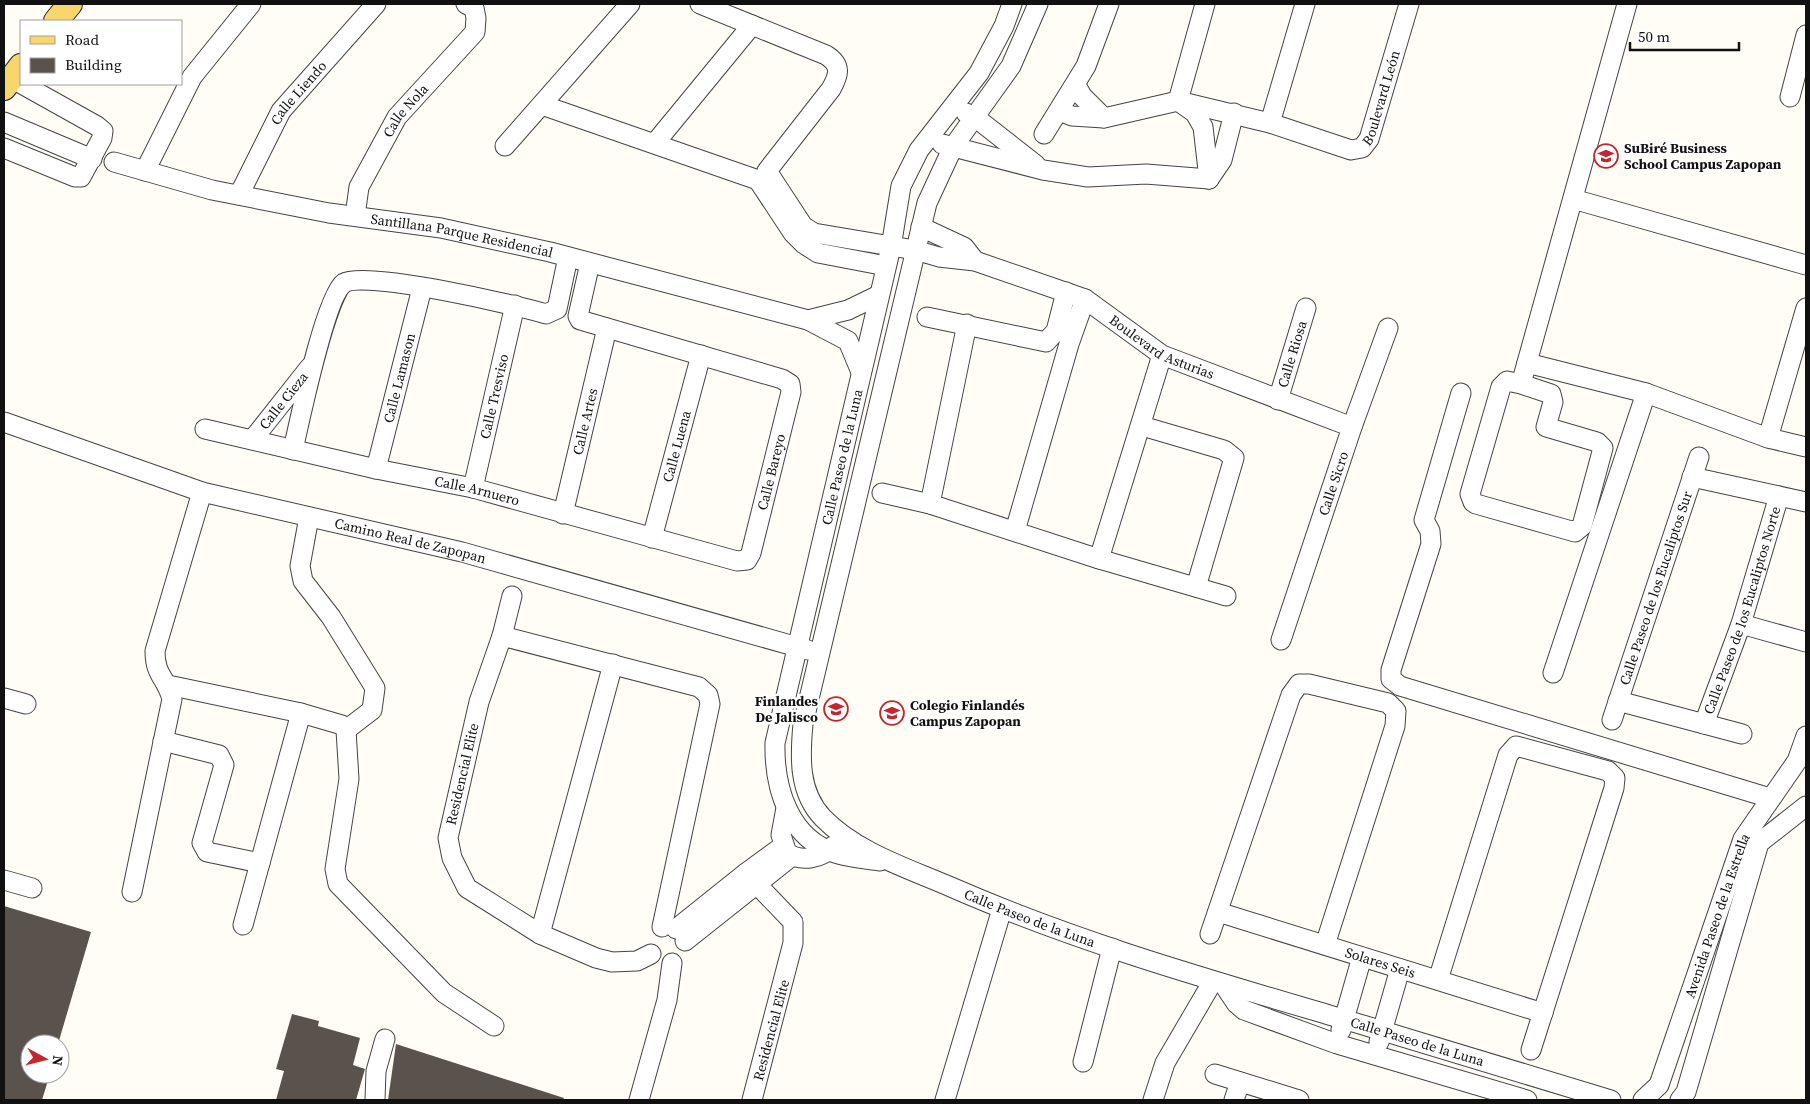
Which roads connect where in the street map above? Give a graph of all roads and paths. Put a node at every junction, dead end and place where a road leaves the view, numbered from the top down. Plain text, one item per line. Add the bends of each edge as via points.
1 (70, 4) edge
2 (251, 4) edge
3 (376, 4) edge
4 (630, 4) edge
5 (700, 4) edge
6 (1012, 4) edge
7 (1038, 4) edge
8 (1109, 4) edge
9 (1205, 4) edge
10 (1305, 4) edge
11 (1409, 4) edge
12 (1627, 4) edge
13 (471, 11) edge
14 (57, 20) edge
15 (752, 24) junction
16 (1806, 35) edge
17 (26, 85) edge
18 (1076, 85) junction
19 (1790, 97) dead end
20 (1178, 101) junction
21 (542, 105) junction
22 (952, 106) junction
23 (1059, 111) junction
24 (1234, 114) junction
25 (976, 118) junction
26 (1104, 118) junction
27 (4, 122) edge
28 (1270, 123) junction
29 (1044, 134) dead end
30 (927, 140) junction
31 (655, 143) junction
32 (505, 146) dead end
33 (953, 147) junction
34 (4, 148) edge
35 (92, 159) junction
36 (114, 162) dead end
37 (1043, 170) junction
38 (145, 171) junction
39 (1209, 179) junction
40 (239, 195) junction
41 (1572, 199) junction
42 (355, 216) junction
43 (920, 227) junction
44 (891, 247) junction
45 (915, 250) junction
46 (568, 257) junction
47 (975, 261) junction
48 (590, 263) junction
49 (1806, 265) edge
50 (886, 266) junction
51 (422, 288) junction
52 (1066, 292) junction
53 (879, 295) junction
54 (1085, 299) junction
55 (515, 305) junction
56 (1306, 308) dead end
57 (1806, 308) edge
58 (927, 317) dead end
59 (808, 320) junction
60 (967, 324) junction
61 (608, 328) junction
62 (1388, 328) dead end
63 (701, 355) junction
64 (1800, 355) edge
65 (1162, 356) junction
66 (314, 362) junction
67 (1527, 362) junction
68 (861, 372) junction
69 (1521, 384) junction
70 (1461, 393) dead end
71 (1646, 393) junction
72 (1278, 400) junction
73 (4, 422) edge
74 (1142, 426) junction
75 (1352, 427) junction
76 (205, 429) dead end
77 (1768, 438) junction
78 (253, 440) junction
79 (1806, 448) edge
80 (293, 450) junction
81 (1699, 457) dead end
82 (376, 470) junction
83 (1692, 477) junction
84 (836, 480) junction
85 (860, 487) junction
86 (473, 488) junction
87 (202, 492) junction
88 (882, 494) dead end
89 (1779, 496) junction
90 (1806, 502) edge
91 (930, 504) junction
92 (563, 514) junction
93 (309, 517) junction
94 (1015, 531) junction
95 (652, 538) junction
96 (1100, 559) junction
97 (747, 560) joint
98 (1196, 587) junction
99 (512, 596) dead end
100 (1226, 596) dead end
101 (1741, 624) junction
102 (502, 636) junction
103 (1281, 640) dead end
104 (1806, 642) edge
105 (796, 646) junction
106 (820, 653) junction
107 (613, 664) junction
108 (1553, 673) dead end
109 (168, 685) junction
110 (4, 698) edge
111 (1618, 701) junction
112 (26, 704) dead end
113 (301, 713) junction
114 (1612, 720) dead end
115 (1704, 724) junction
116 (346, 730) junction
117 (1742, 734) dead end
118 (1806, 736) edge
119 (163, 742) junction
120 (1770, 798) junction
121 (1806, 806) edge
122 (786, 808) junction
123 (839, 833) junction
124 (1751, 841) junction
125 (787, 851) junction
126 (829, 851) junction
127 (260, 863) junction
128 (897, 863) junction
129 (751, 878) junction
130 (4, 880) edge
131 (32, 888) dead end
132 (132, 892) dead end
133 (1002, 910) junction
134 (1218, 912) junction
135 (243, 925) dead end
136 (674, 933) junction
137 (540, 934) junction
138 (1210, 934) dead end
139 (1325, 945) junction
140 (1112, 948) junction
141 (650, 954) junction
142 (672, 963) junction
143 (1381, 963) junction
144 (1438, 980) junction
145 (1218, 983) junction
146 (1543, 1013) junction
147 (1363, 1025) junction
148 (494, 1026) dead end
149 (385, 1039) dead end
150 (1337, 1044) junction
151 (1531, 1050) dead end
152 (1375, 1056) junction
153 (1083, 1062) dead end
154 (1214, 1074) dead end
155 (1240, 1082) junction
156 (1587, 1097) edge
157 (375, 1100) edge
158 (639, 1100) edge
159 (752, 1100) edge
160 (945, 1100) edge
161 (1153, 1100) edge
162 (1234, 1100) edge
163 (1299, 1100) edge
164 (1527, 1100) edge
165 (1611, 1100) edge
166 (1643, 1100) edge
167 (1680, 1100) edge

1 - 14 main road
2 - 38 street via 192,77
3 - 40 street, Calle Liendo via 281,110
4 - 21 street
5 - 15 street
6 - 22 street, Calle Paseo de la Luna via 979,72
7 - 25 street, Calle Paseo de la Luna via 1012,66
8 - 18 street
9 - 20 street
10 - 28 street
11 - 28 street, Boulevard León via 1368,139 1362,148 1351,150
12 - 41 street
13 - 42 street, Calle Nola via 476,32 397,117 359,187
15 - 31 street
15 - 44 street, Boulevard Asturias via 826,55 838,67 838,77 832,89 767,171 803,226 814,233
16 - 19 street
17 - 35 street via 103,131
18 - 23 street
18 - 26 street via 1082,96
20 - 24 street, Boulevard León
20 - 26 street, Boulevard León
20 - 39 street via 1195,113 1203,127
21 - 31 street
21 - 32 street
22 - 25 street
22 - 30 street, Calle Paseo de la Luna
23 - 26 street, Boulevard León via 1079,117
23 - 29 street
24 - 28 street, Boulevard León
24 - 39 street via 1222,160
25 - 33 street, Calle Paseo de la Luna
25 - 37 street
27 - 35 street
30 - 33 street
30 - 44 street, Calle Paseo de la Luna via 902,186
31 - 50 street via 758,180 793,233 818,253
33 - 37 street
33 - 43 street, Calle Paseo de la Luna via 927,203
34 - 35 street via 74,177 81,177
36 - 38 street, Santillana Parque Residencial
37 - 39 street via 1088,177 1146,174
38 - 40 street, Santillana Parque Residencial
40 - 42 street, Santillana Parque Residencial
41 - 49 street
41 - 67 street
42 - 46 street, Santillana Parque Residencial via 440,228
43 - 45 street, Calle Paseo de la Luna
43 - 47 street, Boulevard Asturias via 964,247
44 - 45 street, Boulevard Asturias
44 - 50 street, Calle Paseo de la Luna
45 - 47 street, Boulevard Asturias via 939,257
45 - 85 street, Calle Paseo de la Luna
46 - 48 street, Santillana Parque Residencial
46 - 55 street via 557,309 546,314
47 - 52 street, Boulevard Asturias
48 - 59 street, Santillana Parque Residencial
48 - 61 street via 578,316 584,322
50 - 53 street, Calle Paseo de la Luna
51 - 55 street
51 - 66 street, Calle Cieza via 356,279 343,284 335,298
51 - 82 street, Calle Lamason
52 - 54 street, Boulevard Asturias
52 - 60 street via 1056,331 1046,342
53 - 59 street via 848,310
53 - 68 street, Calle Paseo de la Luna
54 - 65 street, Boulevard Asturias
54 - 94 street
55 - 86 street, Calle Tresviso
56 - 72 street, Calle Riosa
57 - 64 street
58 - 60 street
59 - 68 street, Santillana Parque Residencial via 848,341
60 - 91 street
61 - 63 street
61 - 92 street, Calle Artes
62 - 75 street, Calle Sicro
63 - 95 street, Calle Luena
63 - 97 street, Calle Bareyo via 790,384 791,392
64 - 77 street
65 - 72 street, Boulevard Asturias
65 - 74 street
66 - 78 street, Calle Cieza
66 - 80 street, Calle Cieza
67 - 69 street
67 - 71 street
68 - 84 street, Calle Paseo de la Luna
69 - 69 street via 1507,381 1501,387 1470,498 1476,504 1576,532 1582,526 1603,448 1597,442 1546,428 1553,402 1551,394
70 - 120 street via 1424,520 1430,530 1431,544 1391,670 1391,679 1400,686
71 - 77 street
71 - 108 street
72 - 75 street, Boulevard Asturias
73 - 87 street, Camino Real de Zapopan
74 - 96 street
74 - 98 street via 1224,450 1234,458
75 - 103 street, Calle Sicro
76 - 78 street, Calle Arnuero
77 - 79 street
78 - 80 street, Calle Arnuero
80 - 82 street, Calle Arnuero
81 - 83 street, Calle Paseo de los Eucaliptos Sur
82 - 86 street, Calle Arnuero
83 - 89 street
83 - 111 street, Calle Paseo de los Eucaliptos Sur
84 - 85 street
84 - 105 street, Calle Paseo de la Luna
85 - 106 street, Calle Paseo de la Luna
86 - 92 street, Calle Arnuero
87 - 93 street, Camino Real de Zapopan
87 - 109 street via 155,651 155,666
88 - 91 street
89 - 90 street
89 - 101 street, Calle Paseo de los Eucaliptos Norte
91 - 94 street
92 - 95 street, Calle Arnuero
93 - 105 street, Camino Real de Zapopan via 462,552
93 - 116 street via 300,566 303,581 331,617 375,688 372,710
94 - 96 street
95 - 97 street, Calle Arnuero via 737,561
96 - 98 street
98 - 100 street
99 - 102 street, Residencial Elite
101 - 104 street
101 - 115 street, Calle Paseo de los Eucaliptos Norte
102 - 107 street
102 - 137 street, Residencial Elite via 478,702 448,838 452,858 467,888
105 - 106 street, Camino Real de Zapopan
105 - 122 street, Calle Paseo de la Luna via 775,743 774,765
106 - 123 street, Calle Paseo de la Luna via 803,724 802,775 808,796 820,815
107 - 136 street via 699,687 708,695 710,704
107 - 137 street
109 - 113 street
109 - 119 street via 172,699
110 - 112 street
111 - 114 street, Calle Paseo de los Eucaliptos Sur
111 - 115 street
113 - 116 street via 342,725
113 - 127 street
115 - 117 street
116 - 148 street via 349,779 335,869 338,884 444,994
118 - 120 street, Avenida Paseo de la Estrella via 1797,761
119 - 127 street via 219,754 224,765 202,843 207,852
119 - 132 street
120 - 124 street, Avenida Paseo de la Estrella
121 - 124 street, Avenida Paseo de la Estrella
122 - 125 street via 781,829
122 - 126 street, Calle Paseo de la Luna via 807,837
123 - 126 street
123 - 128 street, Calle Paseo de la Luna
124 - 166 street, Avenida Paseo de la Estrella via 1659,1085
124 - 167 street, Avenida Paseo de la Estrella via 1686,1092
125 - 126 street via 803,859
125 - 129 street
126 - 128 street, Calle Paseo de la Luna via 848,857
127 - 135 street
128 - 133 street, Calle Paseo de la Luna
129 - 136 street
129 - 159 street, Residencial Elite via 793,922 794,943
130 - 131 street
133 - 140 street, Calle Paseo de la Luna
133 - 160 street
134 - 138 street
134 - 139 street, Solares Seis
134 - 139 street via 1291,694 1299,684 1388,703 1396,711 1395,726
136 - 141 street via 652,935
136 - 142 street via 682,954
137 - 141 street, Residencial Elite via 612,962 637,961
139 - 143 street, Solares Seis
140 - 145 street, Calle Paseo de la Luna
140 - 153 street
141 - 142 street via 660,962
142 - 158 street via 667,1000
143 - 144 street, Solares Seis
143 - 147 street
143 - 147 street
144 - 146 street, Solares Seis
144 - 146 street via 1508,755 1516,746 1608,771 1615,778 1614,788
145 - 147 street, Calle Paseo de la Luna
145 - 150 street, Calle Paseo de la Luna via 1244,1010
145 - 161 street via 1165,1063
146 - 151 street
147 - 150 street
147 - 152 street
147 - 156 street, Calle Paseo de la Luna
149 - 157 street via 376,1071
150 - 152 street, Calle Paseo de la Luna
152 - 164 street, Calle Paseo de la Luna
154 - 155 street
155 - 162 street
155 - 163 street
156 - 165 street, Calle Paseo de la Luna

